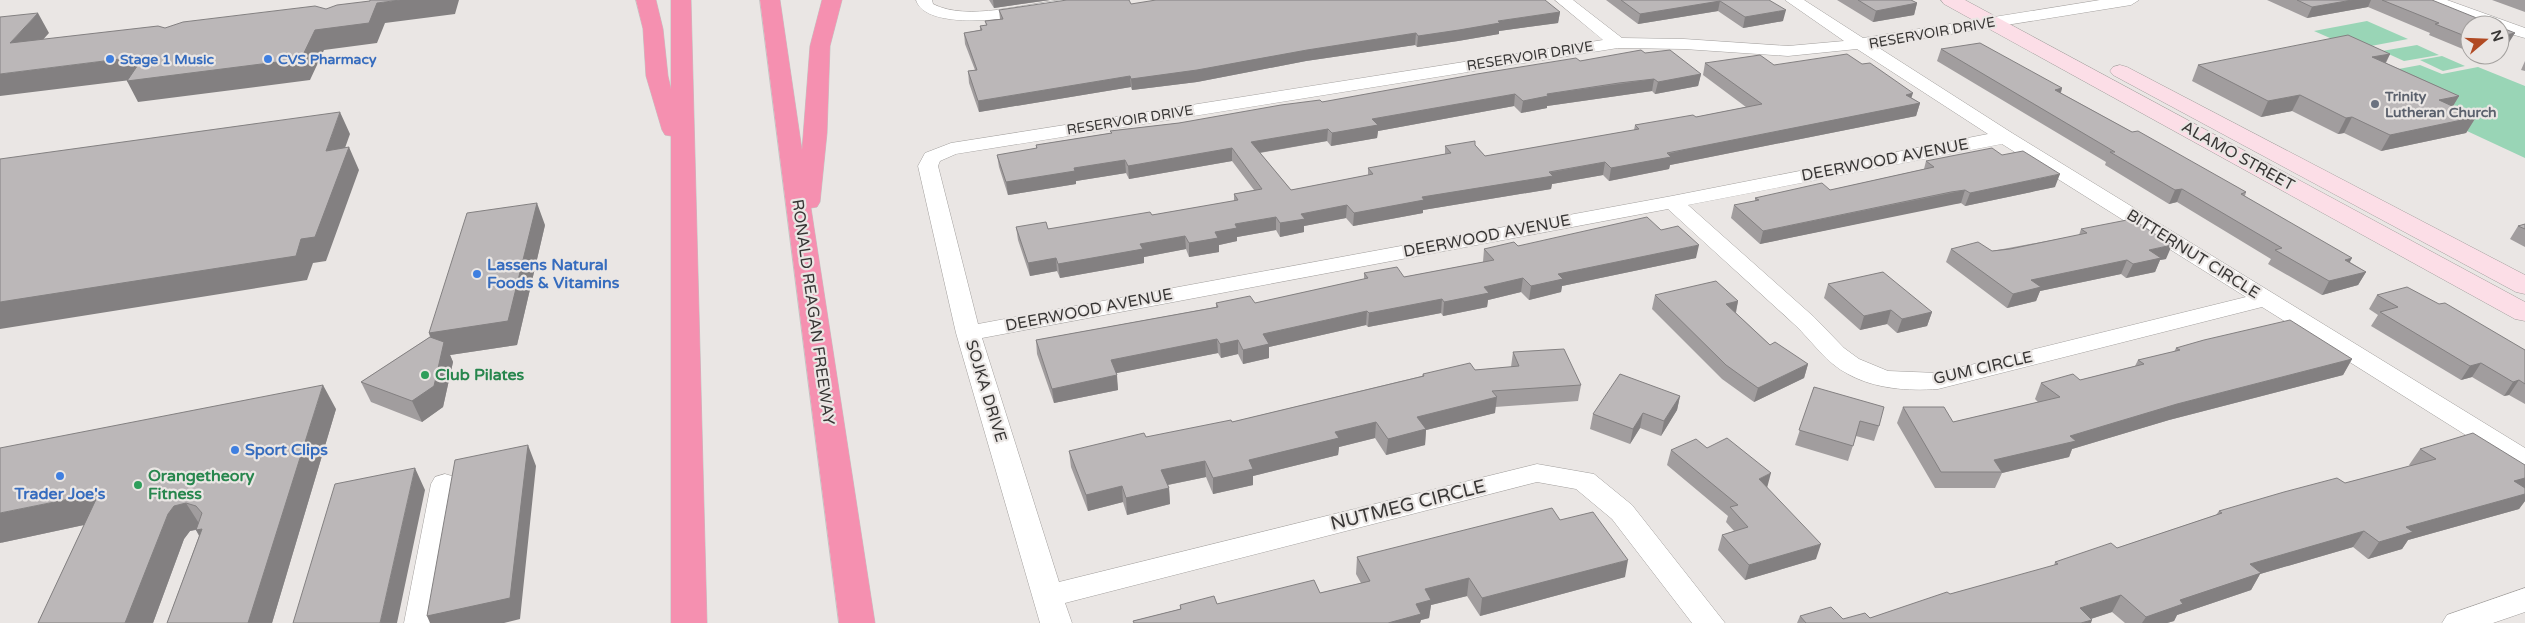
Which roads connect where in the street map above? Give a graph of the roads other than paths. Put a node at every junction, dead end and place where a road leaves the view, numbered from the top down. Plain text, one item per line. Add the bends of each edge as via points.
1 (646, 0) edge
2 (681, 0) edge
3 (770, 0) edge
4 (832, 0) edge
5 (1094, 0) edge
6 (1563, 0) edge
7 (1793, 0) edge
8 (1951, 0) edge
9 (1986, 0) edge
10 (2131, 0) edge
11 (2432, 0) edge
12 (929, 6) edge
13 (2472, 15) edge
14 (2020, 18) junction
15 (1992, 22) junction
16 (2510, 29) edge
17 (2525, 34) edge
18 (1618, 43) junction
19 (1863, 44) junction
20 (2006, 137) junction
21 (932, 157) joint
22 (683, 162) junction
23 (1672, 202) junction
24 (803, 241) junction
25 (2525, 286) edge
26 (2265, 299) junction
27 (2525, 313) edge
28 (968, 333) junction
29 (2525, 460) edge
30 (445, 484) dead end
31 (1047, 596) junction
32 (2525, 600) edge
33 (420, 623) edge
34 (689, 623) edge
35 (857, 623) edge
36 (1056, 623) edge
37 (1709, 623) edge
38 (2458, 623) edge

1 - 22 highway via 653,29 657,76
2 - 22 highway
3 - 24 highway, RONALD REAGAN FREEWAY
4 - 24 highway via 820,46 816,133
5 - 12 street via 976,16 956,16
6 - 18 street
7 - 19 street, BITTERNUT CIRCLE
8 - 15 main road, ALAMO STREET
9 - 14 main road, ALAMO STREET
10 - 14 street, RESERVOIR DRIVE
11 - 13 street
14 - 15 street, RESERVOIR DRIVE
14 - 25 main road, ALAMO STREET
15 - 19 street, RESERVOIR DRIVE
15 - 27 main road, ALAMO STREET
16 - 17 street
18 - 19 street, RESERVOIR DRIVE via 1788,51
18 - 21 street, RESERVOIR DRIVE via 951,149
19 - 20 street, BITTERNUT CIRCLE
20 - 23 street, DEERWOOD AVENUE
20 - 26 street, BITTERNUT CIRCLE
21 - 28 street, SOJKA DRIVE via 928,166
22 - 34 highway
23 - 26 street, GUM CIRCLE via 1809,324 1835,356 1860,370 1894,380 1918,383 1938,380
23 - 28 street, DEERWOOD AVENUE
24 - 35 highway, RONALD REAGAN FREEWAY
26 - 29 street, BITTERNUT CIRCLE
28 - 31 street, SOJKA DRIVE
30 - 33 street
31 - 36 street, SOJKA DRIVE
31 - 37 street, NUTMEG CIRCLE via 1537,473 1584,480 1622,512
32 - 38 street

